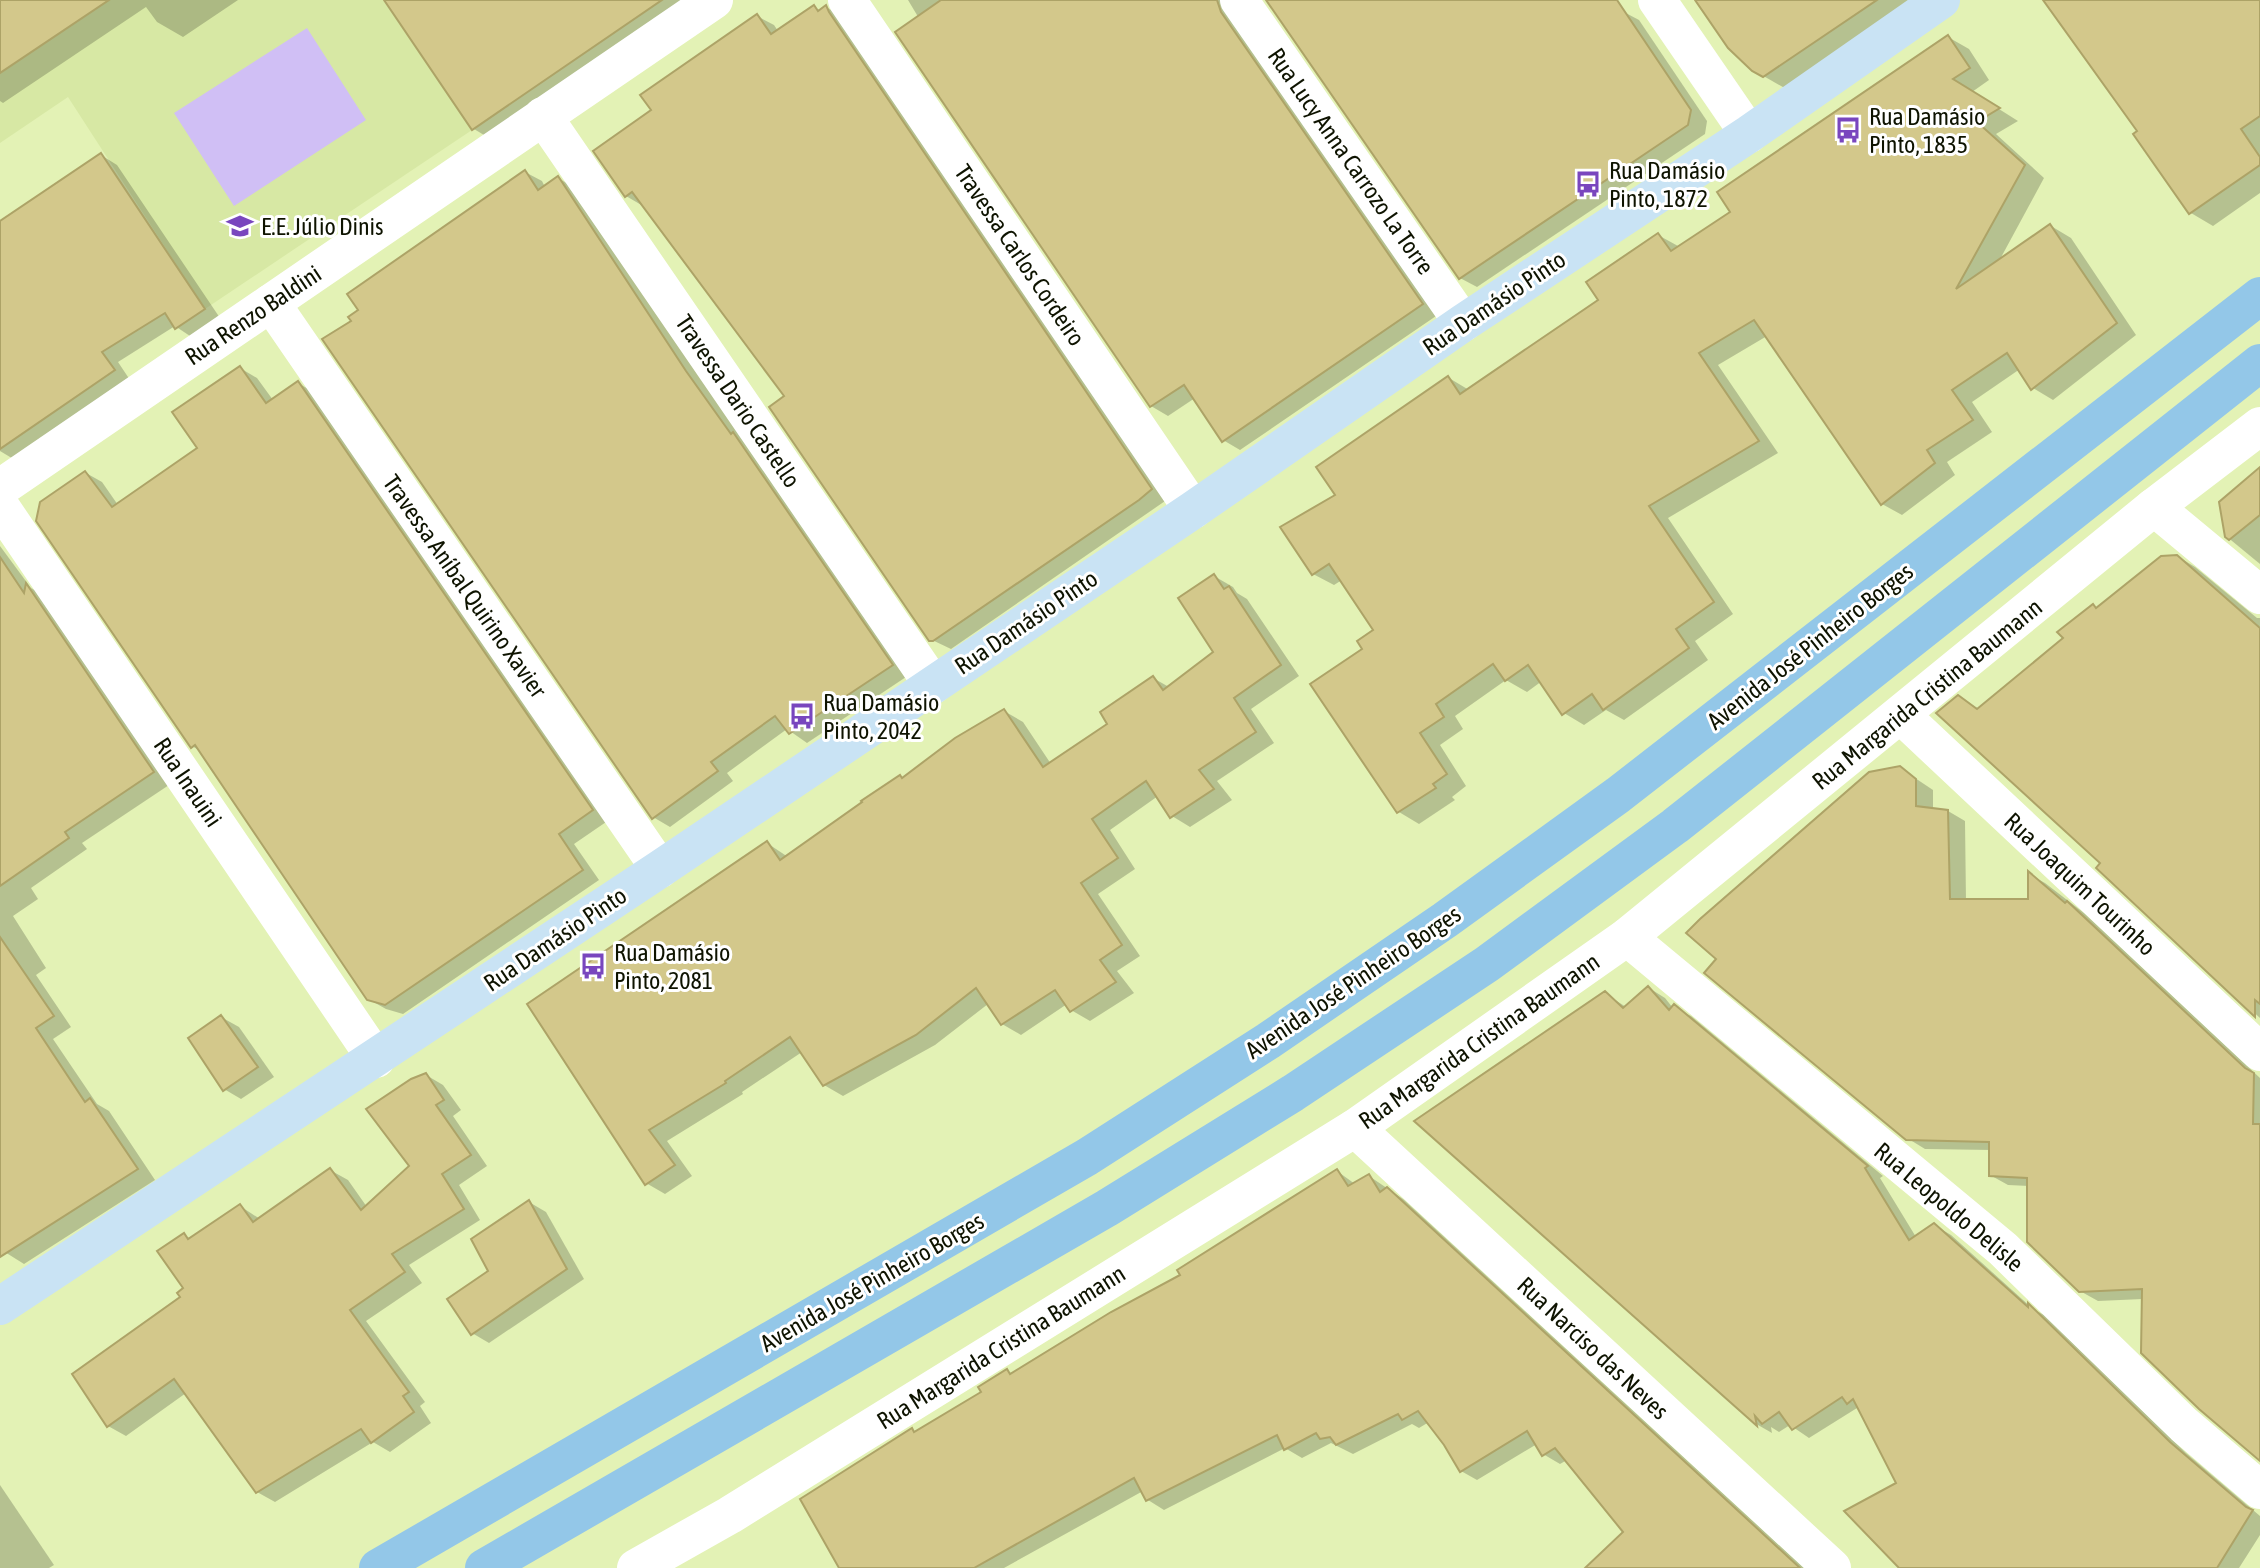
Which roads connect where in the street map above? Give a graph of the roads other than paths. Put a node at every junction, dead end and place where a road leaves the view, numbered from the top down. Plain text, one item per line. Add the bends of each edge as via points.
1 (714, 0) edge
2 (847, 0) edge
3 (1240, 0) edge
4 (1657, 0) edge
5 (1941, 0) edge
6 (543, 116) junction
7 (1749, 134) junction
8 (2260, 296) edge
9 (271, 303) junction
10 (1463, 323) junction
11 (2260, 363) edge
12 (2260, 426) edge
13 (0, 488) edge
14 (0, 506) edge
15 (2154, 507) junction
16 (1193, 510) junction
17 (2260, 595) edge
18 (933, 685) junction
19 (1902, 716) junction
20 (660, 869) junction
21 (1627, 937) junction
22 (2260, 1052) edge
23 (376, 1059) junction
24 (1355, 1128) junction
25 (0, 1306) edge
26 (2260, 1490) edge
27 (378, 1568) edge
28 (484, 1568) edge
29 (636, 1568) edge
30 (1832, 1568) edge

1 - 6 street, Rua Renzo Baldini
2 - 16 street, Travessa Carlos Cordeiro
3 - 10 street, Rua Lucy Anna Carrozo La Torre
4 - 7 street
5 - 7 street, Rua Damásio Pinto
6 - 9 street, Rua Renzo Baldini
6 - 18 street, Travessa Dario Castello
7 - 10 street, Rua Damásio Pinto
8 - 27 main road, Avenida José Pinheiro Borges via 1618,795 1268,1041 1087,1157
9 - 13 street, Rua Renzo Baldini
9 - 20 street, Travessa Aníbal Quirino Xavier
10 - 16 street, Rua Damásio Pinto
11 - 28 main road via 1675,826 1487,964 1293,1093 1107,1208
12 - 15 street, Rua Margarida Cristina Baumann
14 - 23 street, Rua Inauini
15 - 17 street
15 - 19 street, Rua Margarida Cristina Baumann
16 - 18 street, Rua Damásio Pinto
18 - 20 street, Rua Damásio Pinto
19 - 21 street, Rua Margarida Cristina Baumann
19 - 22 street, Rua Joaquim Tourinho
20 - 23 street, Rua Damásio Pinto
21 - 24 street, Rua Margarida Cristina Baumann
21 - 26 street, Rua Leopoldo Delisle via 2003,1249 2184,1425
23 - 25 street, Rua Damásio Pinto
24 - 29 street, Rua Margarida Cristina Baumann via 730,1515
24 - 30 street, Rua Narciso das Neves

